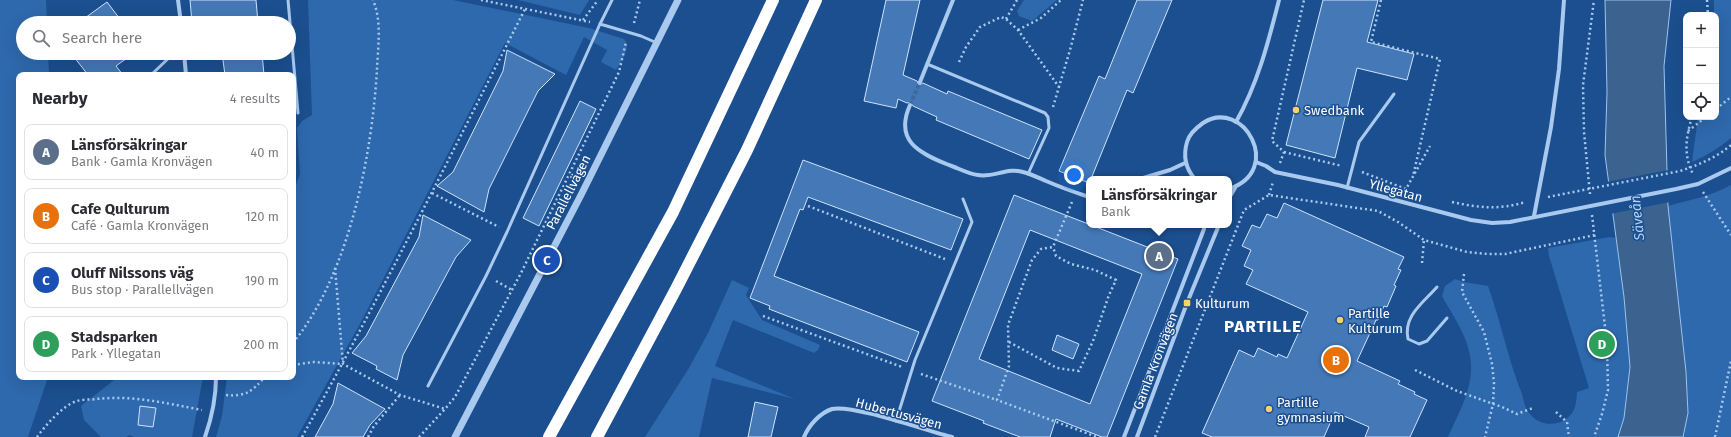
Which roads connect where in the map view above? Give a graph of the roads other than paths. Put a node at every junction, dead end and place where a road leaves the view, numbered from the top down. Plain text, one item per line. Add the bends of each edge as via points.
1 (178, 0) edge
2 (288, 0) edge
3 (612, 0) edge
4 (678, 0) edge
5 (773, 0) edge
6 (816, 0) edge
7 (953, 0) edge
8 (1279, 0) edge
9 (1564, 0) edge
10 (180, 16) edge
11 (289, 16) edge
12 (600, 24) junction
13 (657, 43) junction
14 (166, 60) edge
15 (185, 60) edge
16 (293, 60) edge
17 (927, 64) junction
18 (153, 72) edge
19 (186, 72) edge
20 (294, 72) edge
21 (920, 82) tunnel mouth
22 (296, 90) edge
23 (1394, 94) dead end
24 (910, 105) tunnel mouth
25 (298, 113) dead end
26 (1236, 122) junction
27 (1256, 162) junction
28 (1186, 163) junction
29 (1731, 168) edge
30 (1028, 174) junction
31 (1150, 176) edge
32 (1192, 176) edge
33 (1235, 187) junction
34 (1232, 188) edge
35 (1347, 188) junction
36 (1232, 192) edge
37 (1086, 196) edge
38 (963, 199) dead end
39 (1534, 216) junction
40 (1204, 228) edge
41 (1218, 228) edge
42 (1437, 287) dead end
43 (1447, 318) dead end
44 (216, 380) edge
45 (428, 386) dead end
46 (615, 404) junction
47 (896, 422) junction
48 (205, 437) edge
49 (455, 437) edge
50 (549, 437) edge
51 (597, 437) edge
52 (603, 437) edge
53 (804, 437) edge
54 (952, 437) edge
55 (1124, 437) edge
56 (1137, 437) edge

1 - 10 street
2 - 11 lane
3 - 12 lane
4 - 13 street, Parallellvägen
5 - 50 highway via 673,212
6 - 46 highway via 747,150
7 - 17 street
8 - 26 street via 1263,63 1249,99
9 - 39 street via 1559,69 1551,127
12 - 13 lane
12 - 45 lane via 508,232
13 - 49 street, Parallellvägen
14 - 18 lane
15 - 19 street
16 - 20 lane
17 - 21 street
17 - 30 lane via 1048,116 1049,128
22 - 25 lane
23 - 35 lane via 1359,142
24 - 30 street via 905,116 907,138 913,146 923,152 978,175 1014,170
26 - 27 street via 1248,131 1254,141 1257,151
26 - 28 street via 1216,118 1195,129 1188,139
27 - 33 street via 1252,173
27 - 35 street, Yllegatan via 1275,172
28 - 31 street
28 - 32 street
29 - 39 street, Yllegatan via 1698,184
30 - 37 street
33 - 34 street
33 - 36 street
35 - 39 street, Yllegatan via 1471,220 1492,223
38 - 47 lane via 972,222 912,371
40 - 55 street, Gamla Kronvägen
41 - 56 street, Gamla Kronvägen
42 - 43 lane via 1409,318 1406,330 1408,339 1419,344 1427,341
44 - 48 street via 216,394
46 - 51 highway
46 - 52 highway
47 - 53 street, Hubertusvägen via 853,409 833,409 822,414
47 - 54 street, Hubertusvägen

